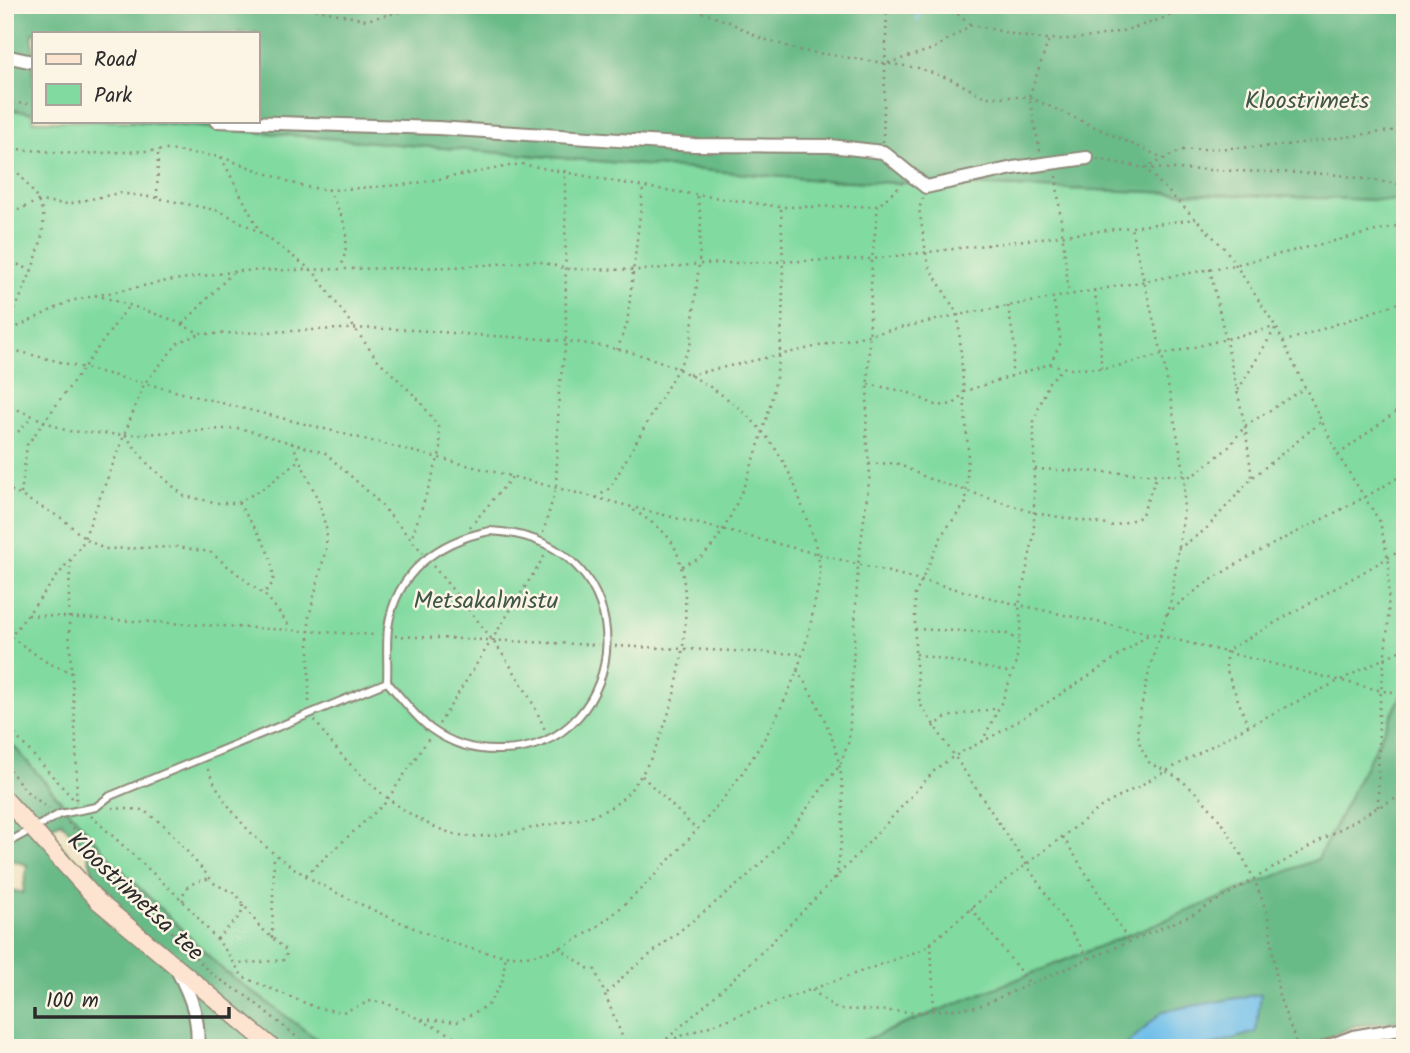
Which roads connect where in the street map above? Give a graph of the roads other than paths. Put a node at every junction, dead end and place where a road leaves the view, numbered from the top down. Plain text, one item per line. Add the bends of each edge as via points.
1 (5, 56) edge
2 (32, 62) edge
3 (248, 122) edge
4 (1087, 158) road end
5 (387, 682) junction
6 (5, 799) edge
7 (31, 830) junction
8 (5, 844) edge
9 (176, 968) junction
10 (1405, 1028) edge
11 (197, 1048) edge
12 (273, 1048) edge
13 (1324, 1048) edge

1 - 2 street
3 - 4 street via 438,128 694,145 830,146 883,152 926,187
5 - 5 lane via 435,731 455,743 484,751 513,750 549,738 587,705 601,678 607,645 596,592 582,570 541,540 490,531 458,539 426,558 405,582 394,605 388,636
5 - 7 lane via 110,796 96,807 60,814
6 - 7 main road, Kloostrimetsa tee
7 - 8 lane
7 - 9 main road, Kloostrimetsa tee via 98,901
9 - 11 street via 194,1006
9 - 12 main road, Kloostrimetsa tee
10 - 13 street via 1353,1037

